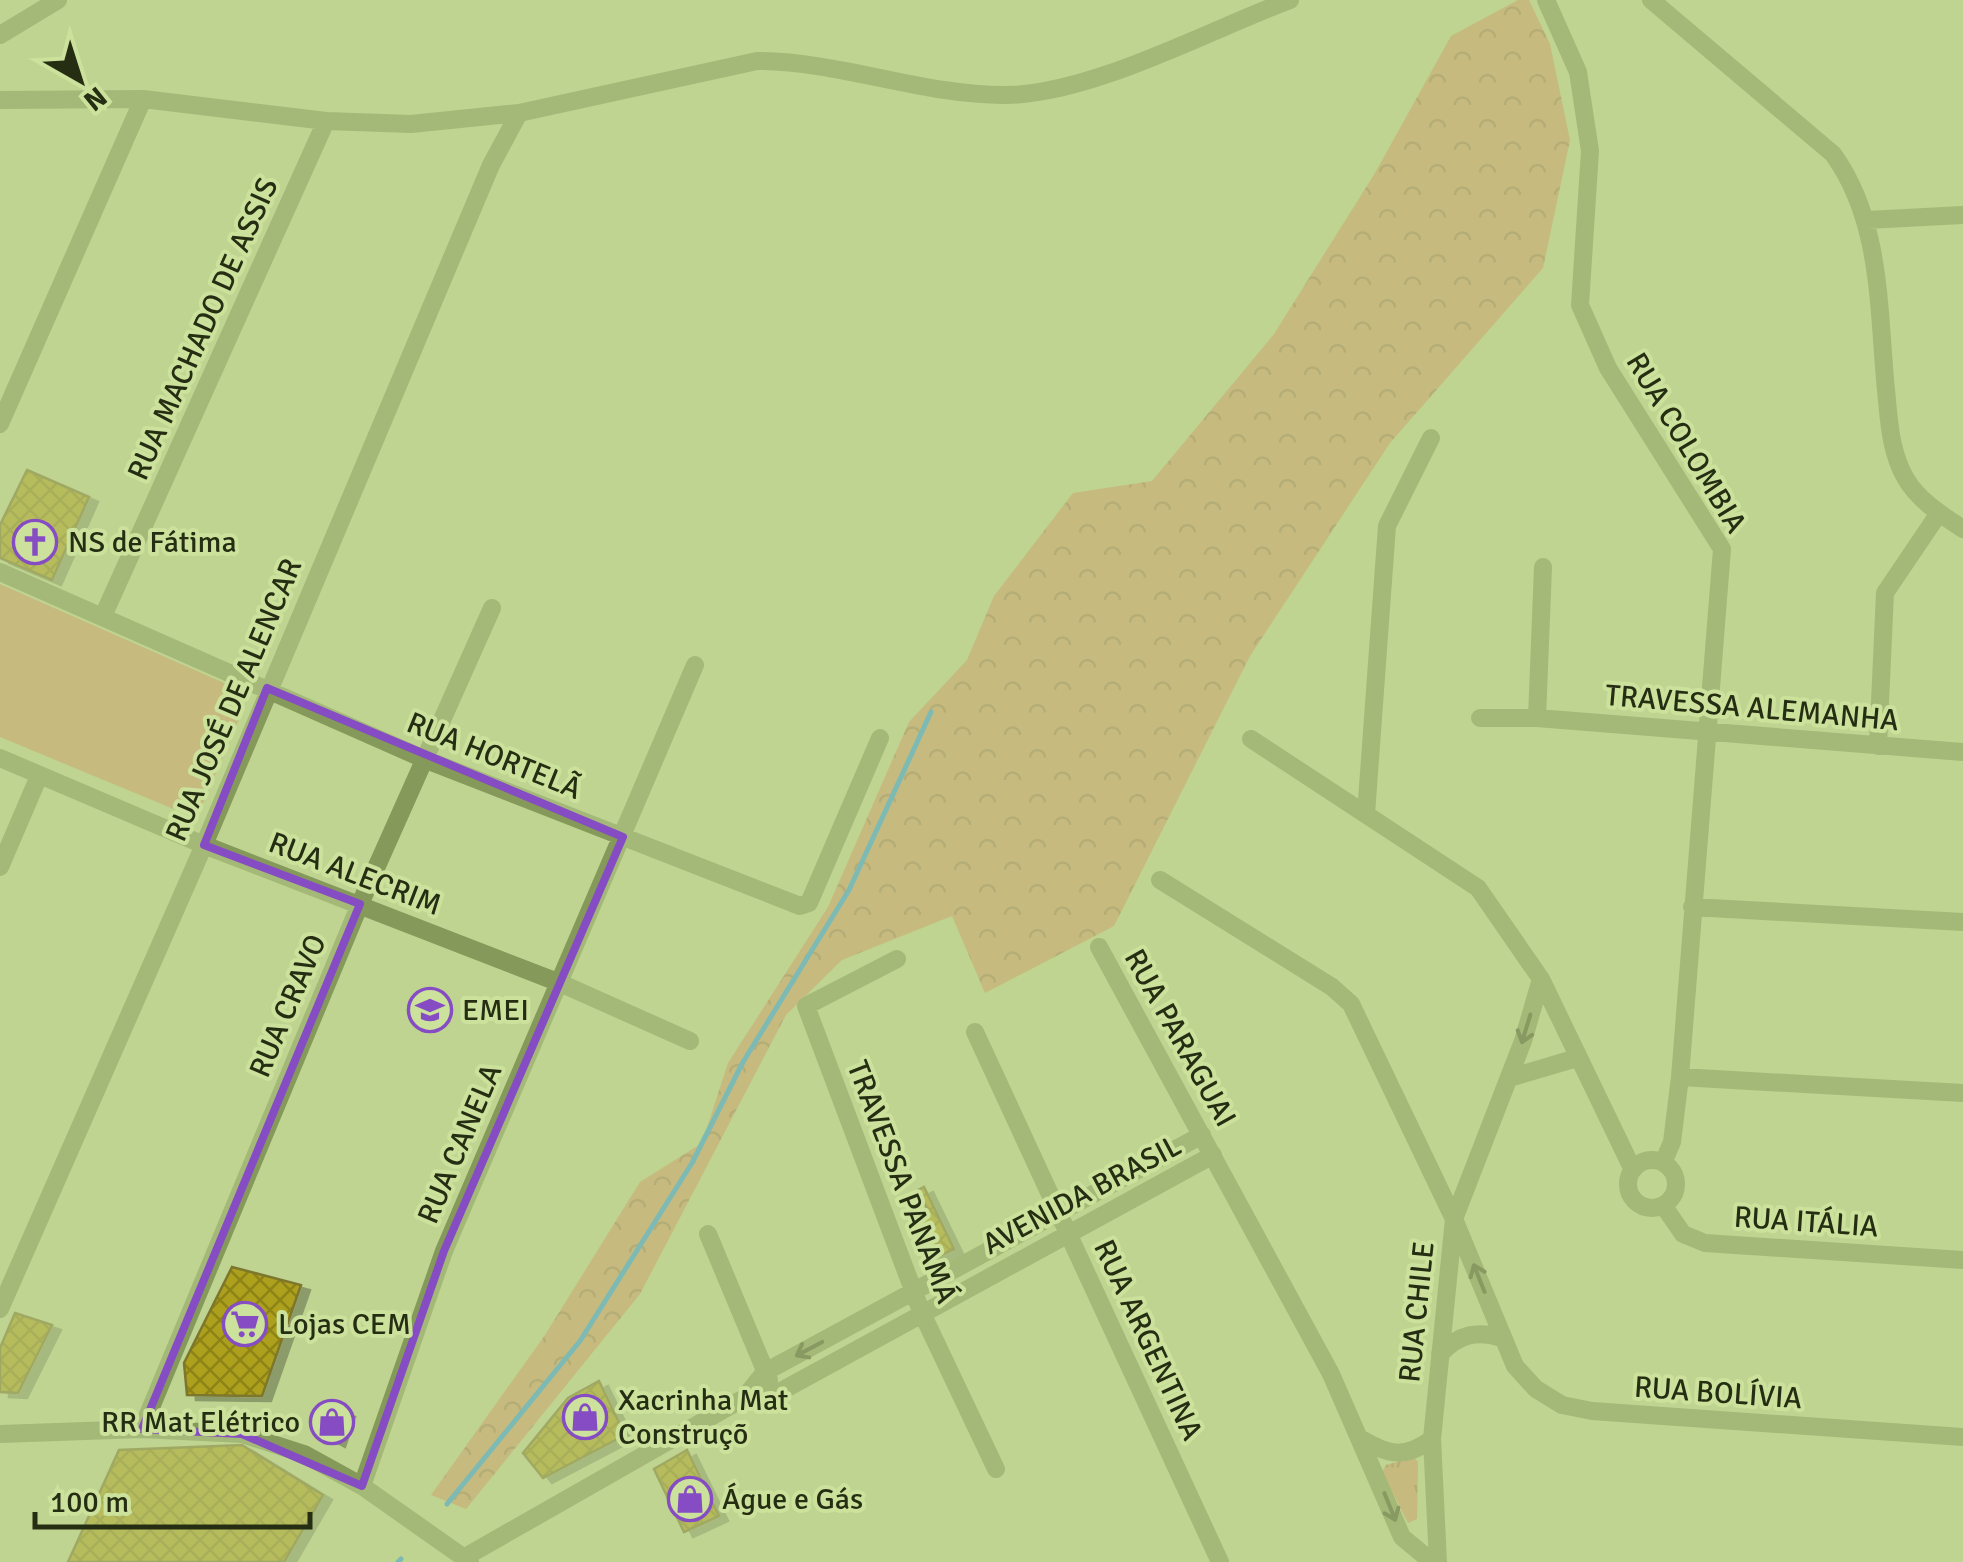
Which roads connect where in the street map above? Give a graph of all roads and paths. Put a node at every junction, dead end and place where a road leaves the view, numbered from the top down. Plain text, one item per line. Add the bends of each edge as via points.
1 (58, 0) edge
2 (1290, 0) edge
3 (1546, 0) edge
4 (1651, 0) edge
5 (0, 35) edge
6 (144, 99) junction
7 (0, 100) edge
8 (518, 112) junction
9 (326, 121) junction
10 (1963, 215) edge
11 (1867, 220) junction
12 (0, 424) edge
13 (1432, 438) dead end
14 (1939, 513) junction
15 (1963, 529) edge
16 (1544, 566) dead end
17 (0, 572) edge
18 (492, 608) dead end
19 (104, 614) junction
20 (696, 664) dead end
21 (267, 688) junction
22 (1480, 718) dead end
23 (1536, 718) junction
24 (1705, 730) junction
25 (880, 738) dead end
26 (1250, 739) dead end
27 (1878, 746) junction
28 (1963, 752) edge
29 (0, 758) edge
30 (424, 760) junction
31 (39, 776) junction
32 (1366, 814) junction
33 (623, 838) junction
34 (204, 844) junction
35 (0, 867) edge
36 (1160, 880) dead end
37 (360, 904) junction
38 (1692, 908) junction
39 (1963, 922) edge
40 (1099, 948) dead end
41 (898, 959) dead end
42 (1541, 980) junction
43 (560, 984) junction
44 (974, 1032) dead end
45 (690, 1041) dead end
46 (1577, 1058) junction
47 (1509, 1078) junction
48 (1680, 1078) junction
49 (1963, 1093) edge
50 (1202, 1135) junction
51 (1212, 1156) junction
52 (1663, 1163) junction
53 (1633, 1170) junction
54 (1663, 1205) junction
55 (1059, 1214) junction
56 (1454, 1219) junction
57 (708, 1234) dead end
58 (1068, 1234) junction
59 (1963, 1260) edge
60 (917, 1302) junction
61 (0, 1308) edge
62 (854, 1324) junction
63 (1502, 1338) junction
64 (866, 1342) junction
65 (1440, 1354) junction
66 (766, 1372) junction
67 (774, 1395) junction
68 (744, 1398) junction
69 (142, 1429) junction
70 (0, 1434) edge
71 (1963, 1437) edge
72 (1432, 1438) junction
73 (1363, 1440) junction
74 (996, 1469) dead end
75 (362, 1486) junction
76 (467, 1560) edge
77 (1220, 1562) edge
78 (1435, 1562) edge

1 - 5 street
2 - 8 street via 1117,69 1008,95 795,61 757,61
3 - 24 street, RUA COLOMBIA via 1578,72 1590,151 1580,305 1608,368 1722,550
4 - 11 street via 1832,154
6 - 7 street
6 - 9 street
6 - 12 street
8 - 9 street via 411,124
8 - 21 street, RUA JOSÉ DE ALENCAR
9 - 19 street, RUA MACHADO DE ASSIS
10 - 11 street
11 - 14 street via 1894,449 1908,482
13 - 32 street via 1387,526
14 - 15 street
14 - 27 street via 1885,593
16 - 23 street
17 - 19 street, RUA HORTELÃ
18 - 30 street, RUA CRAVO
19 - 21 street, RUA HORTELÃ
20 - 33 street, RUA CANELA
21 - 30 street, RUA HORTELÃ
21 - 34 street, RUA JOSÉ DE ALENCAR
22 - 23 street, TRAVESSA ALEMANHA
23 - 24 street, TRAVESSA ALEMANHA
24 - 27 street, TRAVESSA ALEMANHA
24 - 38 street, RUA COLOMBIA
25 - 33 street, RUA HORTELÃ via 809,903 800,906
26 - 32 street
27 - 28 street, TRAVESSA ALEMANHA
29 - 31 street, RUA ALECRIM
30 - 33 street, RUA HORTELÃ
30 - 37 street, RUA CRAVO
31 - 34 street, RUA ALECRIM
31 - 35 street
32 - 42 street via 1478,888
33 - 43 street, RUA CANELA
34 - 37 street, RUA ALECRIM
34 - 61 street, RUA JOSÉ DE ALENCAR
36 - 56 street, RUA BOLÍVIA via 1351,1004
37 - 43 street, RUA ALECRIM
37 - 69 street, RUA CRAVO
38 - 39 street
38 - 48 street, RUA COLOMBIA
40 - 50 street, RUA PARAGUAI
41 - 60 street, TRAVESSA PANAMÁ via 806,1006
42 - 46 street
42 -> 47 street, RUA CHILE
43 - 45 street, RUA ALECRIM
43 - 75 street, RUA CANELA via 444,1251
44 - 55 street, RUA ARGENTINA
46 - 47 street
46 - 53 street
47 - 56 street, RUA CHILE
48 - 49 street
48 - 52 street, RUA COLOMBIA
50 - 51 street, RUA PARAGUAI
50 - 55 street, AVENIDA BRASIL
51 - 58 street, AVENIDA BRASIL
51 - 73 street, AVENIDA BRASIL
52 - 53 street via 1647,1161
52 - 54 street via 1676,1184
53 - 54 street via 1632,1198 1646,1208
54 - 59 street, RUA ITÁLIA via 1683,1234 1705,1243
55 - 58 street, RUA ARGENTINA
55 - 60 street, AVENIDA BRASIL
63 -> 56 street, RUA BOLÍVIA
56 - 65 street, RUA CHILE
57 - 66 street
58 - 60 street, AVENIDA BRASIL
58 - 77 street, RUA ARGENTINA
60 - 62 street, AVENIDA BRASIL
60 - 64 street, AVENIDA BRASIL
60 - 74 street, TRAVESSA PANAMÁ
62 - 64 street
62 -> 66 street, AVENIDA BRASIL
63 - 65 street via 1475,1333
63 - 71 street, RUA BOLÍVIA via 1536,1389 1592,1412
64 - 67 street, AVENIDA BRASIL
65 - 72 street, RUA CHILE
66 - 67 street
66 - 68 street, AVENIDA BRASIL
67 - 68 street, AVENIDA BRASIL
68 - 76 street, AVENIDA BRASIL
69 - 70 street
69 - 75 street via 242,1434 304,1454
72 - 73 street via 1402,1454 1386,1454
72 - 78 street, RUA CHILE
73 -> 78 street, AVENIDA BRASIL via 1402,1537
75 - 76 street

